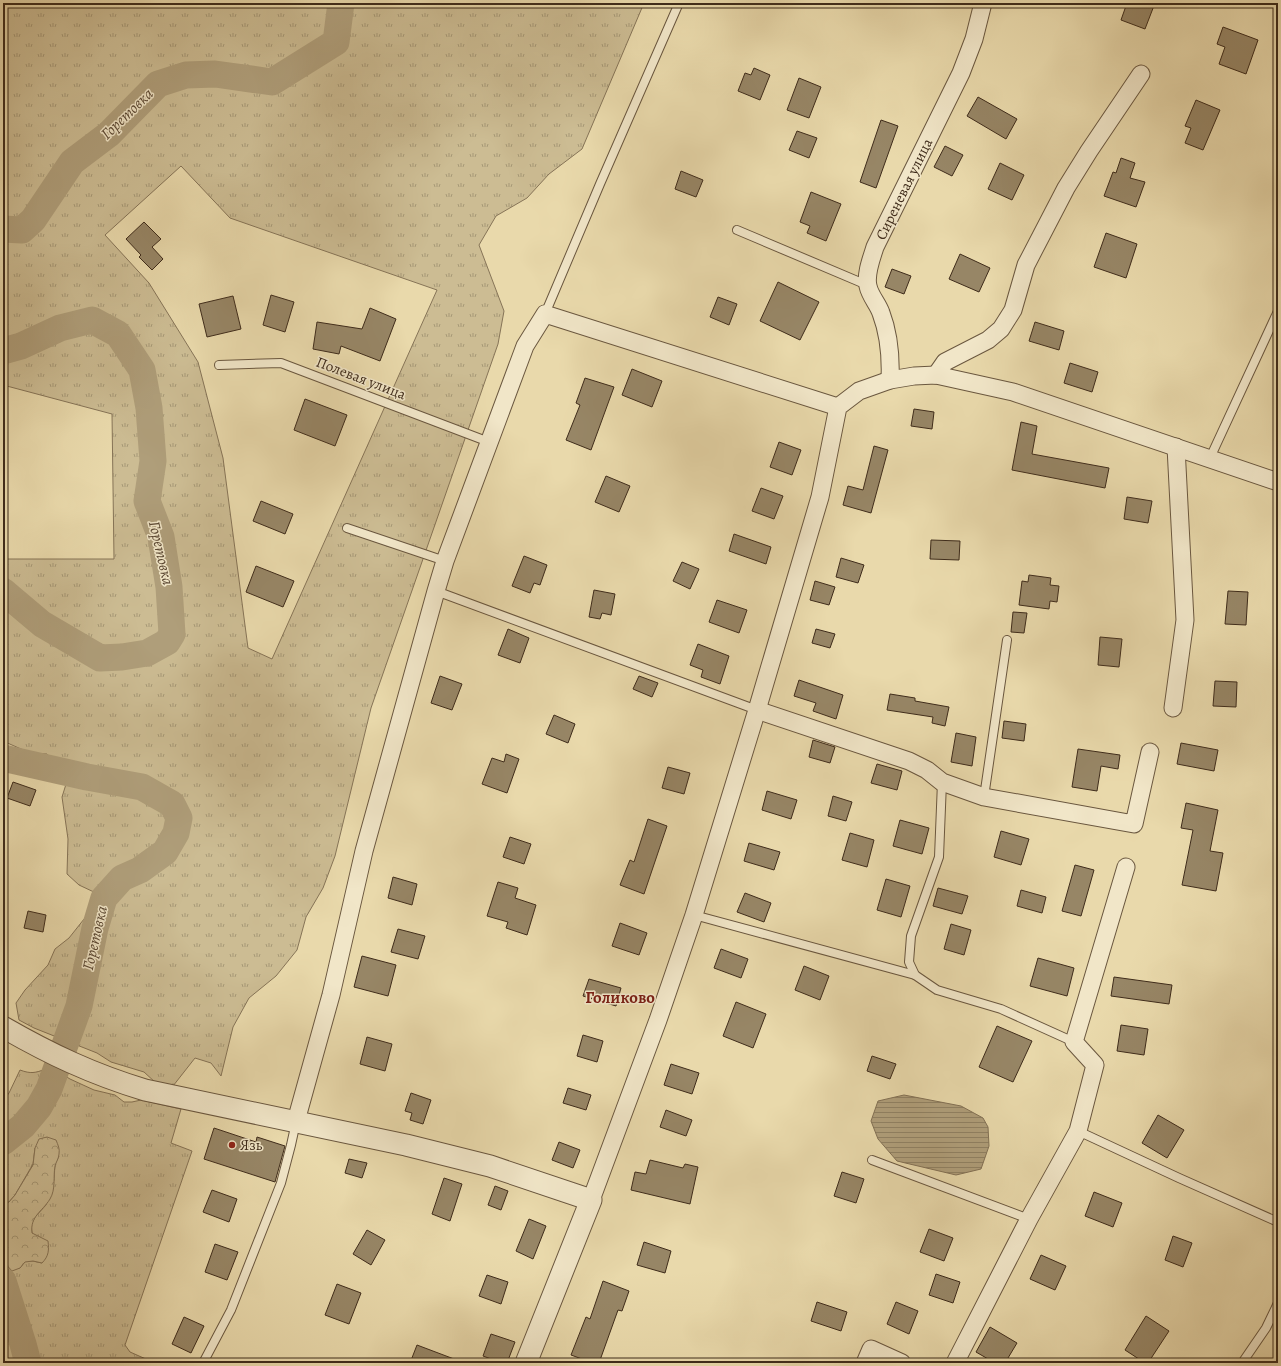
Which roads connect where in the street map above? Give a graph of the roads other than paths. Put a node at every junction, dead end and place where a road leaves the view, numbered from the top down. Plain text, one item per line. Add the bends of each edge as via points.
1 (679, 3) edge
2 (983, 3) edge
3 (1141, 74) dead end
4 (738, 230) dead end
5 (867, 285) junction
6 (1278, 311) edge
7 (546, 314) junction
8 (219, 365) dead end
9 (936, 375) junction
10 (890, 380) junction
11 (838, 407) junction
12 (489, 442) junction
13 (1176, 447) junction
14 (1210, 458) junction
15 (1278, 482) edge
16 (347, 528) dead end
17 (445, 562) junction
18 (436, 591) junction
19 (1007, 640) dead end
20 (1173, 708) dead end
21 (757, 710) junction
22 (1150, 752) dead end
23 (942, 782) junction
24 (984, 797) junction
25 (1126, 867) dead end
26 (694, 916) junction
27 (915, 975) junction
28 (3, 1027) edge
29 (1074, 1042) junction
30 (296, 1121) junction
31 (1078, 1131) junction
32 (872, 1160) dead end
33 (591, 1200) junction
34 (1029, 1219) junction
35 (1278, 1222) edge
36 (1278, 1303) edge
37 (204, 1363) edge
38 (526, 1363) edge
39 (865, 1363) edge
40 (902, 1363) edge
41 (956, 1363) edge
42 (1242, 1363) edge

1 - 7 lane
2 - 5 street, Сиреневая улица via 974,39 961,73 875,247
3 - 9 street via 1066,188 1026,265 1012,310 1001,329 988,340 944,362
4 - 5 lane
5 - 10 street via 881,312 887,336 891,360
6 - 14 lane
7 - 11 street
7 - 12 street via 525,346
8 - 12 lane, Полевая улица via 281,362
9 - 10 street
9 - 13 street via 1013,392
10 - 11 street via 859,391
11 - 21 street via 820,497
12 - 17 street
13 - 14 street
13 - 20 street via 1185,620
14 - 15 street
16 - 17 lane
17 - 18 street
18 - 21 lane
18 - 30 street via 364,852 331,995
19 - 24 lane
21 - 23 street via 909,761 927,770
21 - 26 street
22 - 24 street via 1134,824
23 - 24 street
23 - 27 lane via 938,857 911,936 909,962
25 - 29 street
26 - 27 lane
26 - 33 street
27 - 29 lane via 937,990 1001,1009
28 - 30 street via 42,1049 116,1081 145,1090
29 - 31 street via 1094,1065
30 - 33 street via 490,1166
30 - 37 lane via 281,1183 231,1310
31 - 34 street
31 - 35 lane
32 - 34 lane
33 - 38 street
34 - 41 street
36 - 42 lane via 1266,1328
39 - 40 street via 871,1349

